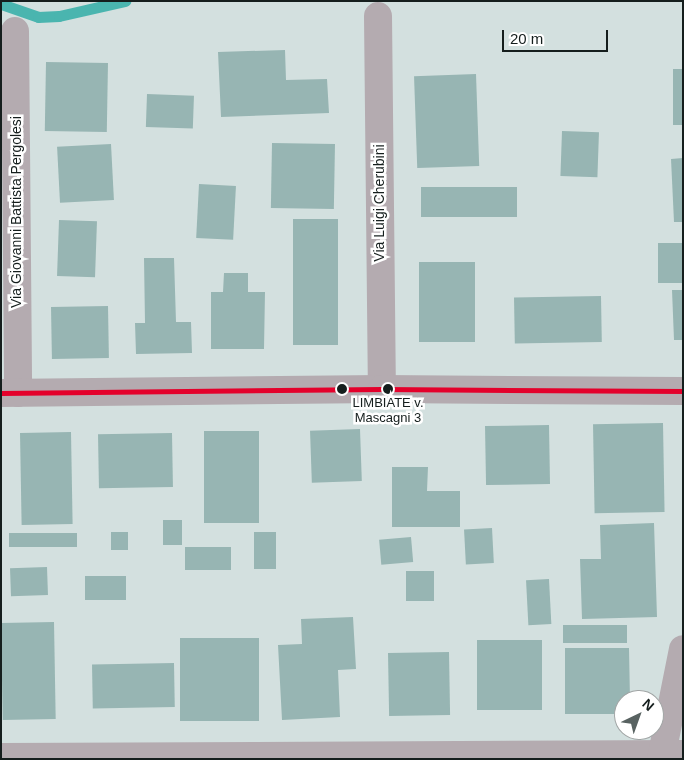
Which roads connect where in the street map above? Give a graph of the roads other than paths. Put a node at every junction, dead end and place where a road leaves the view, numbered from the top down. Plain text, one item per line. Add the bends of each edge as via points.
1 (378, 16) dead end
2 (15, 32) dead end
3 (382, 389) junction
4 (683, 391) edge
5 (9, 393) edge
6 (683, 649) edge
7 (668, 756) edge
8 (1, 757) edge
9 (472, 757) edge

1 - 3 street, Via Luigi Cherubini
2 - 5 street, Via Giovanni Battista Pergolesi
3 - 4 street
3 - 5 street
6 - 7 street
7 - 9 street
8 - 9 street

